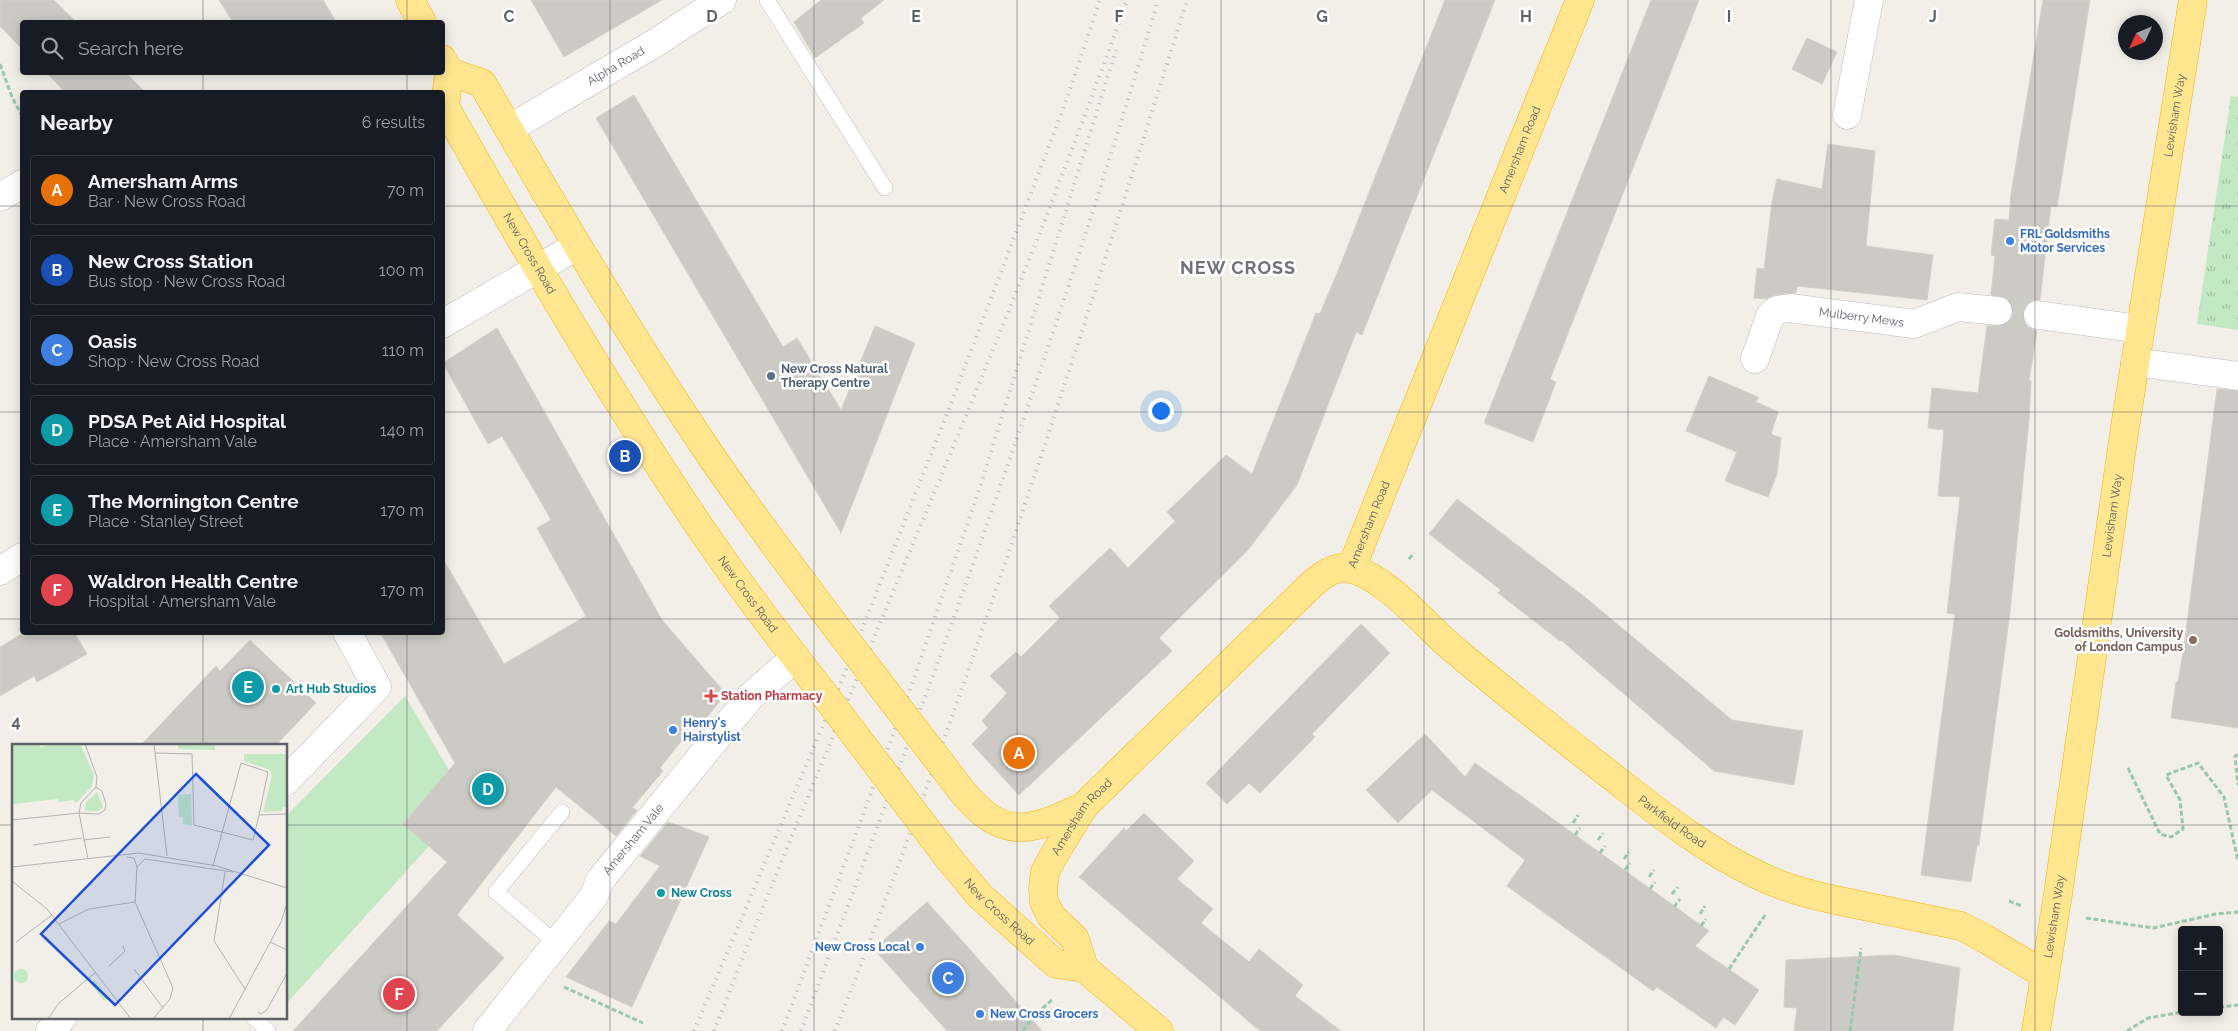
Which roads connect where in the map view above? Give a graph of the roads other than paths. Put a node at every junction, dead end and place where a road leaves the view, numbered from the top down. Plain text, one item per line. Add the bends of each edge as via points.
1 (410, 0) edge
2 (722, 0) edge
3 (767, 0) edge
4 (1580, 0) edge
5 (1870, 0) edge
6 (2193, 0) edge
7 (421, 20) edge
8 (446, 65) edge
9 (1847, 115) dead end
10 (509, 129) junction
11 (20, 185) edge
12 (885, 188) dead end
13 (0, 197) edge
14 (577, 246) junction
15 (538, 268) junction
16 (1998, 311) tunnel mouth
17 (2038, 315) tunnel mouth
18 (445, 322) edge
19 (2140, 329) junction
20 (1755, 359) dead end
21 (2135, 362) junction
22 (2238, 376) edge
23 (20, 558) edge
24 (1351, 569) junction
25 (0, 571) edge
26 (349, 635) edge
27 (802, 666) junction
28 (288, 779) edge
29 (1084, 806) junction
30 (562, 812) dead end
31 (556, 943) junction
32 (1084, 968) junction
33 (2045, 975) junction
34 (62, 1018) edge
35 (254, 1018) edge
36 (50, 1031) edge
37 (268, 1031) edge
38 (487, 1031) edge
39 (1159, 1031) edge
40 (2036, 1031) edge

1 - 7 highway
2 - 10 street, Alpha Road
3 - 12 lane
4 - 24 highway, Amersham Road
5 - 9 street
6 - 19 highway, Lewisham Way
8 - 10 highway, New Cross Road via 482,82
8 - 15 highway, New Cross Road via 445,107
10 - 14 highway, New Cross Road
11 - 13 street
14 - 15 street
14 - 29 highway, New Cross Road, bridge via 711,456 961,790 982,813 1012,827 1031,828 1049,823
15 - 18 street
15 - 27 highway, New Cross Road via 688,510
16 - 20 street, Mulberry Mews via 1958,307 1914,324 1790,308 1777,310 1770,316
17 - 19 street
19 - 21 highway, Lewisham Way
21 - 22 street
21 - 33 highway, Lewisham Way
23 - 25 street
24 - 29 highway, Amersham Road via 1337,568 1312,584
24 - 33 highway, Parkfield Road via 1383,587 1456,652 1601,768 1725,858 1788,888 1961,926
26 - 28 street via 377,688
27 - 31 street, Amersham Vale via 750,697 600,880 594,896
27 - 32 highway, New Cross Road, bridge via 979,895 1056,964
29 - 32 highway, Amersham Road via 1045,872 1043,888 1044,902 1051,916 1075,939
30 - 31 lane via 496,892
31 - 38 street, Amersham Vale
32 - 39 highway
33 - 40 highway, Lewisham Way
34 - 36 street
35 - 37 lane

